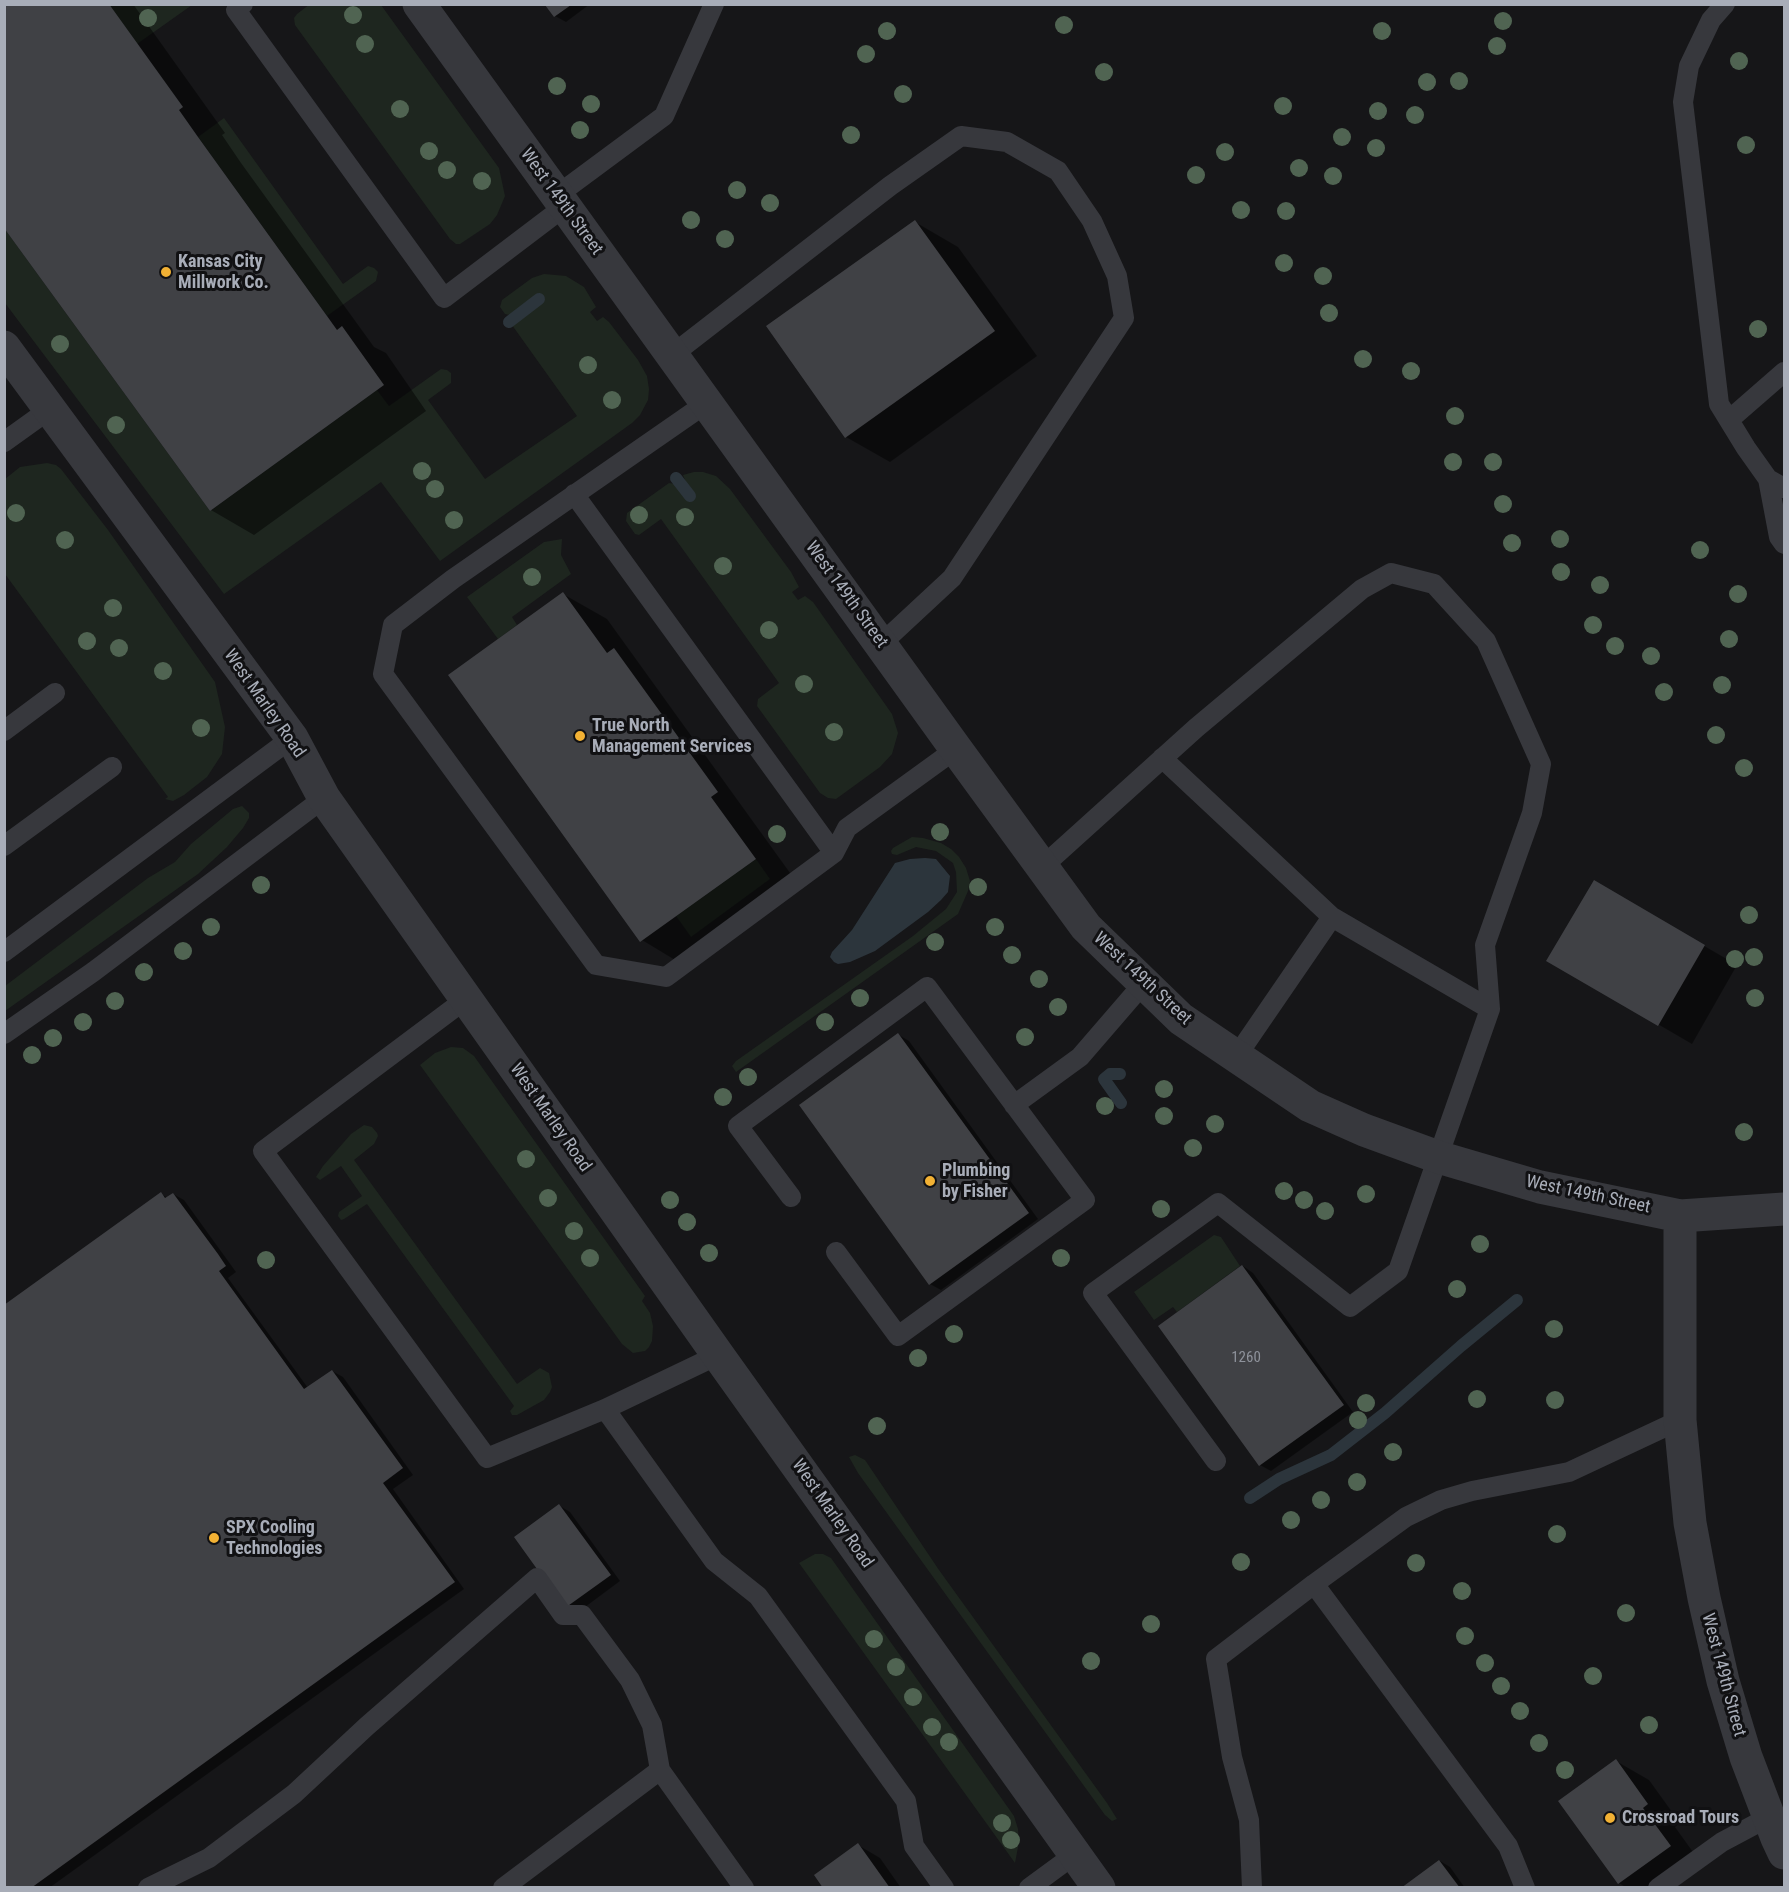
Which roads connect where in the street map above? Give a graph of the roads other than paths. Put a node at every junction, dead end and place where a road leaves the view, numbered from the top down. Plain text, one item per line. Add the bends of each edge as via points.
1 (243, 4) edge
2 (419, 4) edge
3 (714, 4) edge
4 (1725, 4) edge
5 (560, 201) junction
6 (4, 347) edge
7 (672, 355) junction
8 (1785, 372) edge
9 (708, 402) junction
10 (50, 409) junction
11 (1729, 420) junction
12 (4, 442) edge
13 (1776, 483) edge
14 (574, 494) junction
15 (1785, 544) edge
16 (881, 644) junction
17 (56, 693) dead end
18 (4, 731) edge
19 (292, 738) junction
20 (956, 750) junction
21 (1162, 758) junction
22 (112, 767) dead end
23 (324, 798) junction
24 (4, 846) edge
25 (834, 853) junction
26 (1042, 867) junction
27 (1332, 917) junction
28 (4, 952) edge
29 (1143, 984) junction
30 (466, 999) junction
31 (1490, 1009) junction
32 (4, 1035) edge
33 (1236, 1057) junction
34 (1014, 1105) junction
35 (1438, 1157) junction
36 (790, 1197) dead end
37 (1785, 1209) edge
38 (1680, 1215) junction
39 (836, 1252) dead end
40 (718, 1355) junction
41 (605, 1409) junction
42 (1680, 1420) junction
43 (1216, 1461) dead end
44 (1314, 1584) junction
45 (660, 1770) junction
46 (1769, 1817) junction
47 (1785, 1852) edge
48 (1074, 1855) junction
49 (154, 1886) edge
50 (503, 1887) edge
51 (744, 1887) edge
52 (944, 1887) edge
53 (1029, 1887) edge
54 (1099, 1887) edge
55 (1252, 1887) edge
56 (1526, 1887) edge
57 (1658, 1887) edge

1 - 5 lane via 236,10 444,298
2 - 5 street, West 149th Street
3 - 5 lane via 664,116
4 - 11 lane via 1711,20 1689,66 1683,102 1719,404
5 - 7 street, West 149th Street
6 - 10 street, West Marley Road
7 - 9 street, West 149th Street
7 - 16 lane via 890,186 961,136 1007,142 1058,171 1092,220 1117,276 1124,318 952,578
8 - 11 lane
9 - 14 lane
9 - 16 street, West 149th Street
10 - 12 lane
10 - 19 street, West Marley Road
11 - 13 lane
13 - 15 lane via 1779,537
14 - 25 lane
14 - 25 lane via 393,625 383,674 596,965 666,977
16 - 20 street, West 149th Street
17 - 18 lane
19 - 23 street, West Marley Road
19 - 28 lane
20 - 25 lane via 847,828
20 - 26 street, West 149th Street
21 - 26 lane
21 - 27 lane
21 - 31 lane via 1362,589 1391,573 1434,584 1486,641 1541,764 1532,813 1485,945
22 - 24 lane
23 - 30 street, West Marley Road
23 - 32 lane
26 - 29 street, West 149th Street via 1086,927
27 - 31 lane
27 - 33 lane
29 - 33 street, West 149th Street via 1181,1019
29 - 34 lane via 1080,1057
30 - 40 street, West Marley Road
30 - 41 lane via 263,1151 487,1458
31 - 35 lane
33 - 35 street, West 149th Street via 1310,1106
34 - 36 lane via 927,987 738,1126
34 - 39 lane via 1085,1200 898,1336
35 - 38 street, West 149th Street via 1540,1186
35 - 43 lane via 1398,1271 1350,1307 1218,1203 1093,1293
37 - 38 street
38 - 42 street, West 149th Street
40 - 41 lane
40 - 48 street, West Marley Road
41 - 52 lane via 714,1562 758,1596 906,1801 914,1846
42 - 44 lane via 1569,1472 1441,1500 1406,1517
42 - 46 street, West 149th Street via 1690,1523 1704,1598 1726,1692
44 - 55 lane via 1216,1659 1232,1757 1249,1820
44 - 56 lane via 1508,1846
45 - 49 lane via 652,1725 630,1680 582,1615 563,1615 537,1578 294,1794 209,1858
45 - 50 lane
45 - 51 lane
46 - 47 street, West 149th Street
46 - 57 lane via 1722,1842
48 - 53 lane
48 - 54 street, West Marley Road

